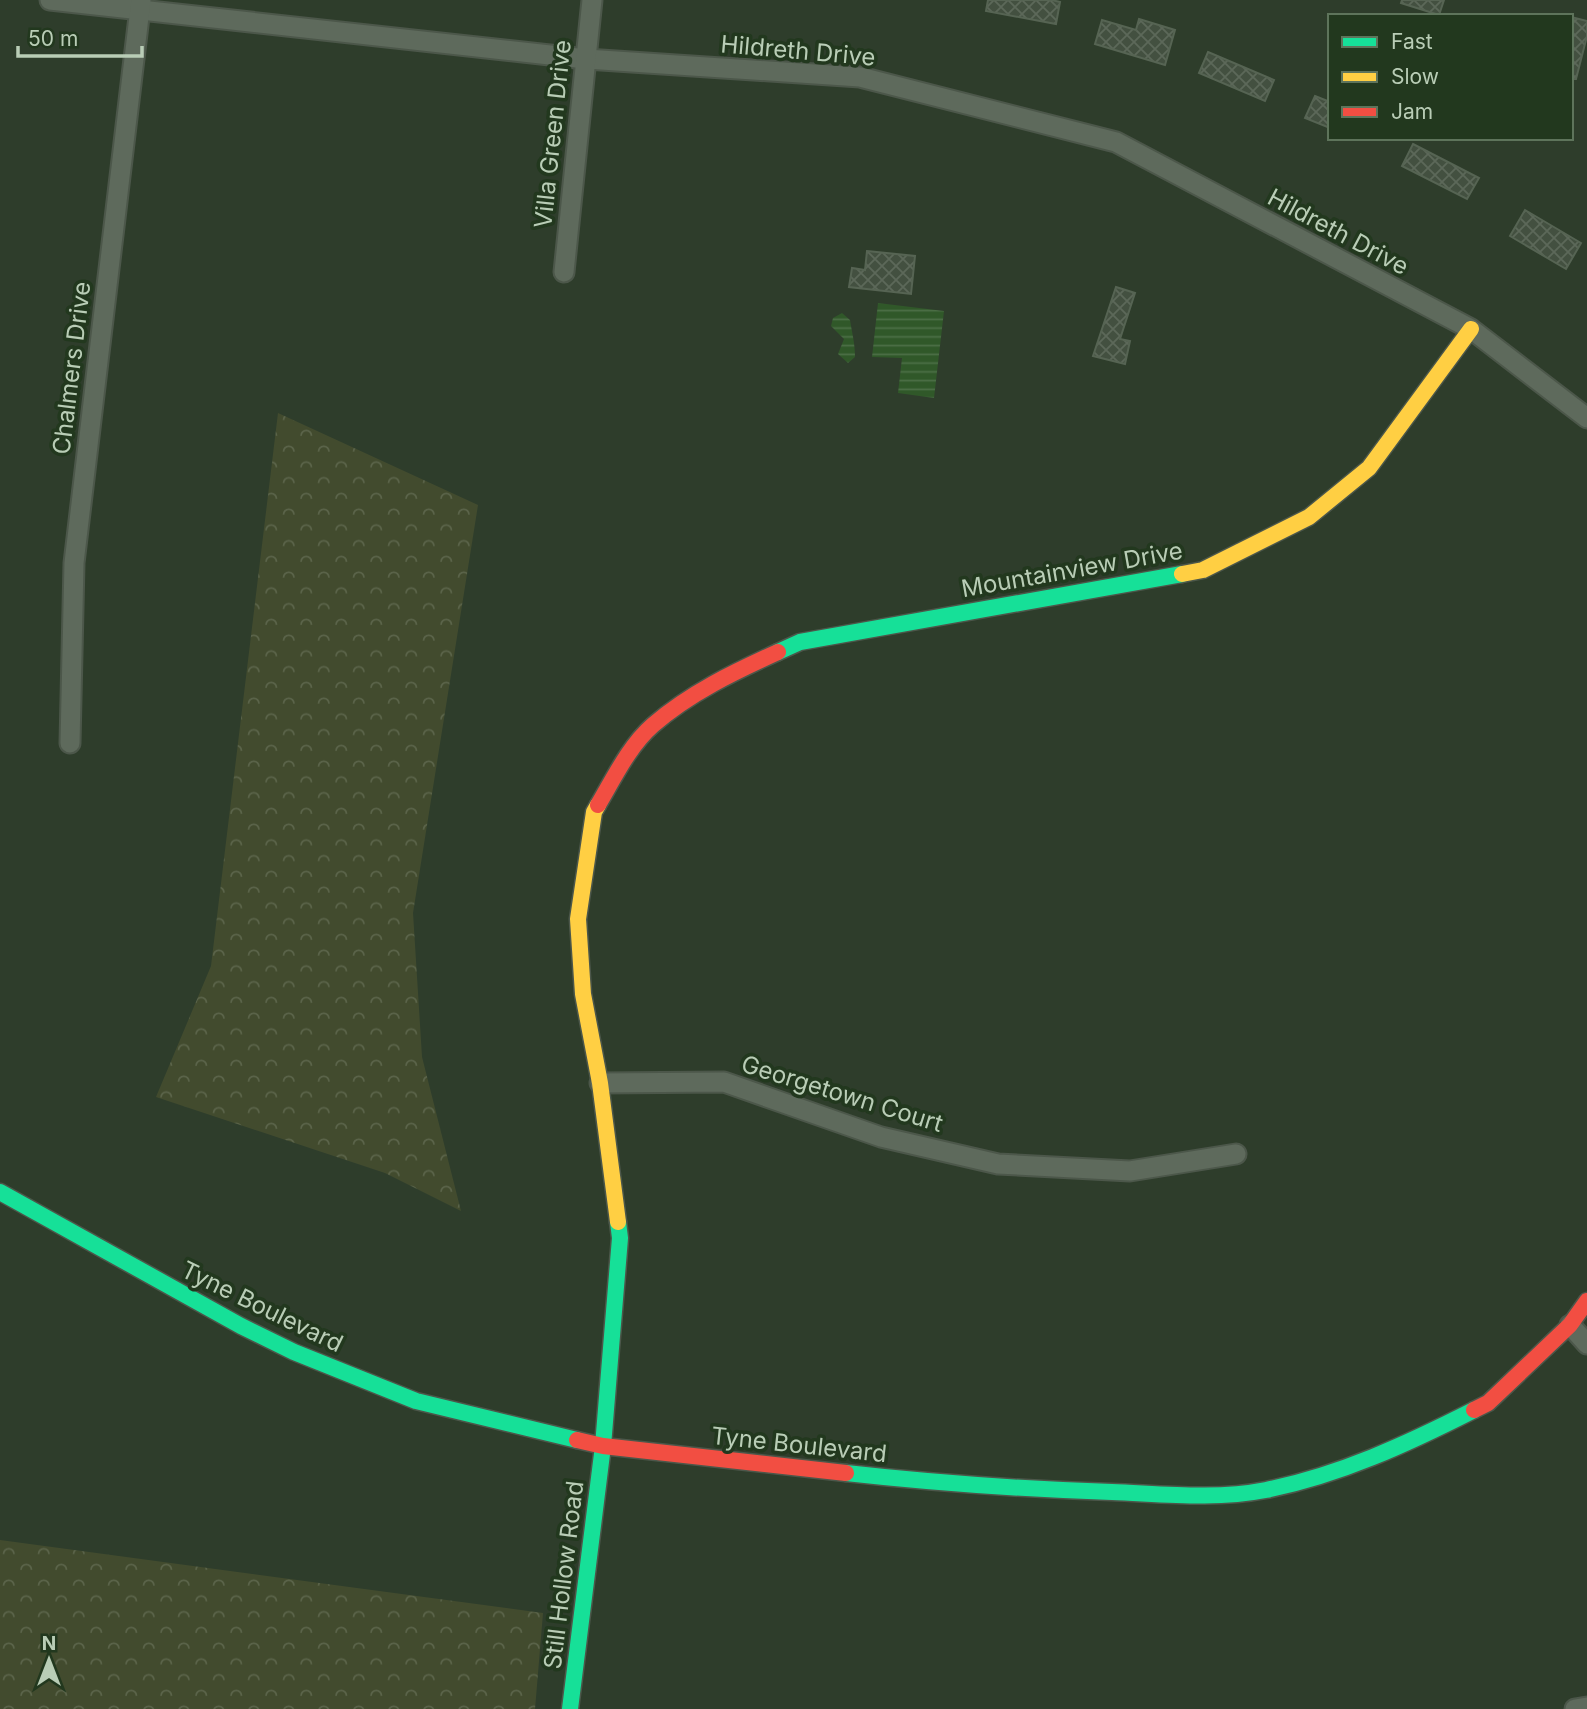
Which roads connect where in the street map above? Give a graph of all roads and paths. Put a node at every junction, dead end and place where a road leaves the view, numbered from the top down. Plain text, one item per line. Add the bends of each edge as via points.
1 (50, 0) edge
2 (592, 0) edge
3 (140, 4) edge
4 (586, 59) junction
5 (564, 272) dead end
6 (1471, 329) junction
7 (1587, 418) edge
8 (70, 744) dead end
9 (600, 1083) junction
10 (1236, 1154) dead end
11 (0, 1192) edge
12 (1587, 1301) edge
13 (1570, 1325) junction
14 (1587, 1344) edge
15 (603, 1447) junction
16 (1587, 1707) edge
17 (570, 1709) edge
18 (1575, 1709) edge

1 - 3 street, Hildreth Drive
2 - 4 street, Villa Green Drive
3 - 4 street, Hildreth Drive
3 - 8 street, Chalmers Drive via 74,563
4 - 5 street, Villa Green Drive
4 - 6 street, Hildreth Drive via 860,77 1116,142
6 - 7 street, Hildreth Drive
6 - 9 street, Mountainview Drive via 1369,468 1309,517 1231,558 1203,570 800,642 721,678 652,726 623,762 594,812 578,919 583,994
9 - 10 street, Georgetown Court via 724,1082 881,1137 998,1164 1130,1171
9 - 15 street via 620,1238
11 - 15 street, Tyne Boulevard via 294,1352 416,1401
12 - 13 street, Tyne Boulevard
13 - 14 street
13 - 15 street, Tyne Boulevard via 1488,1403 1397,1449 1264,1490 1198,1496 964,1486
15 - 17 street, Still Hollow Road
16 - 18 street

